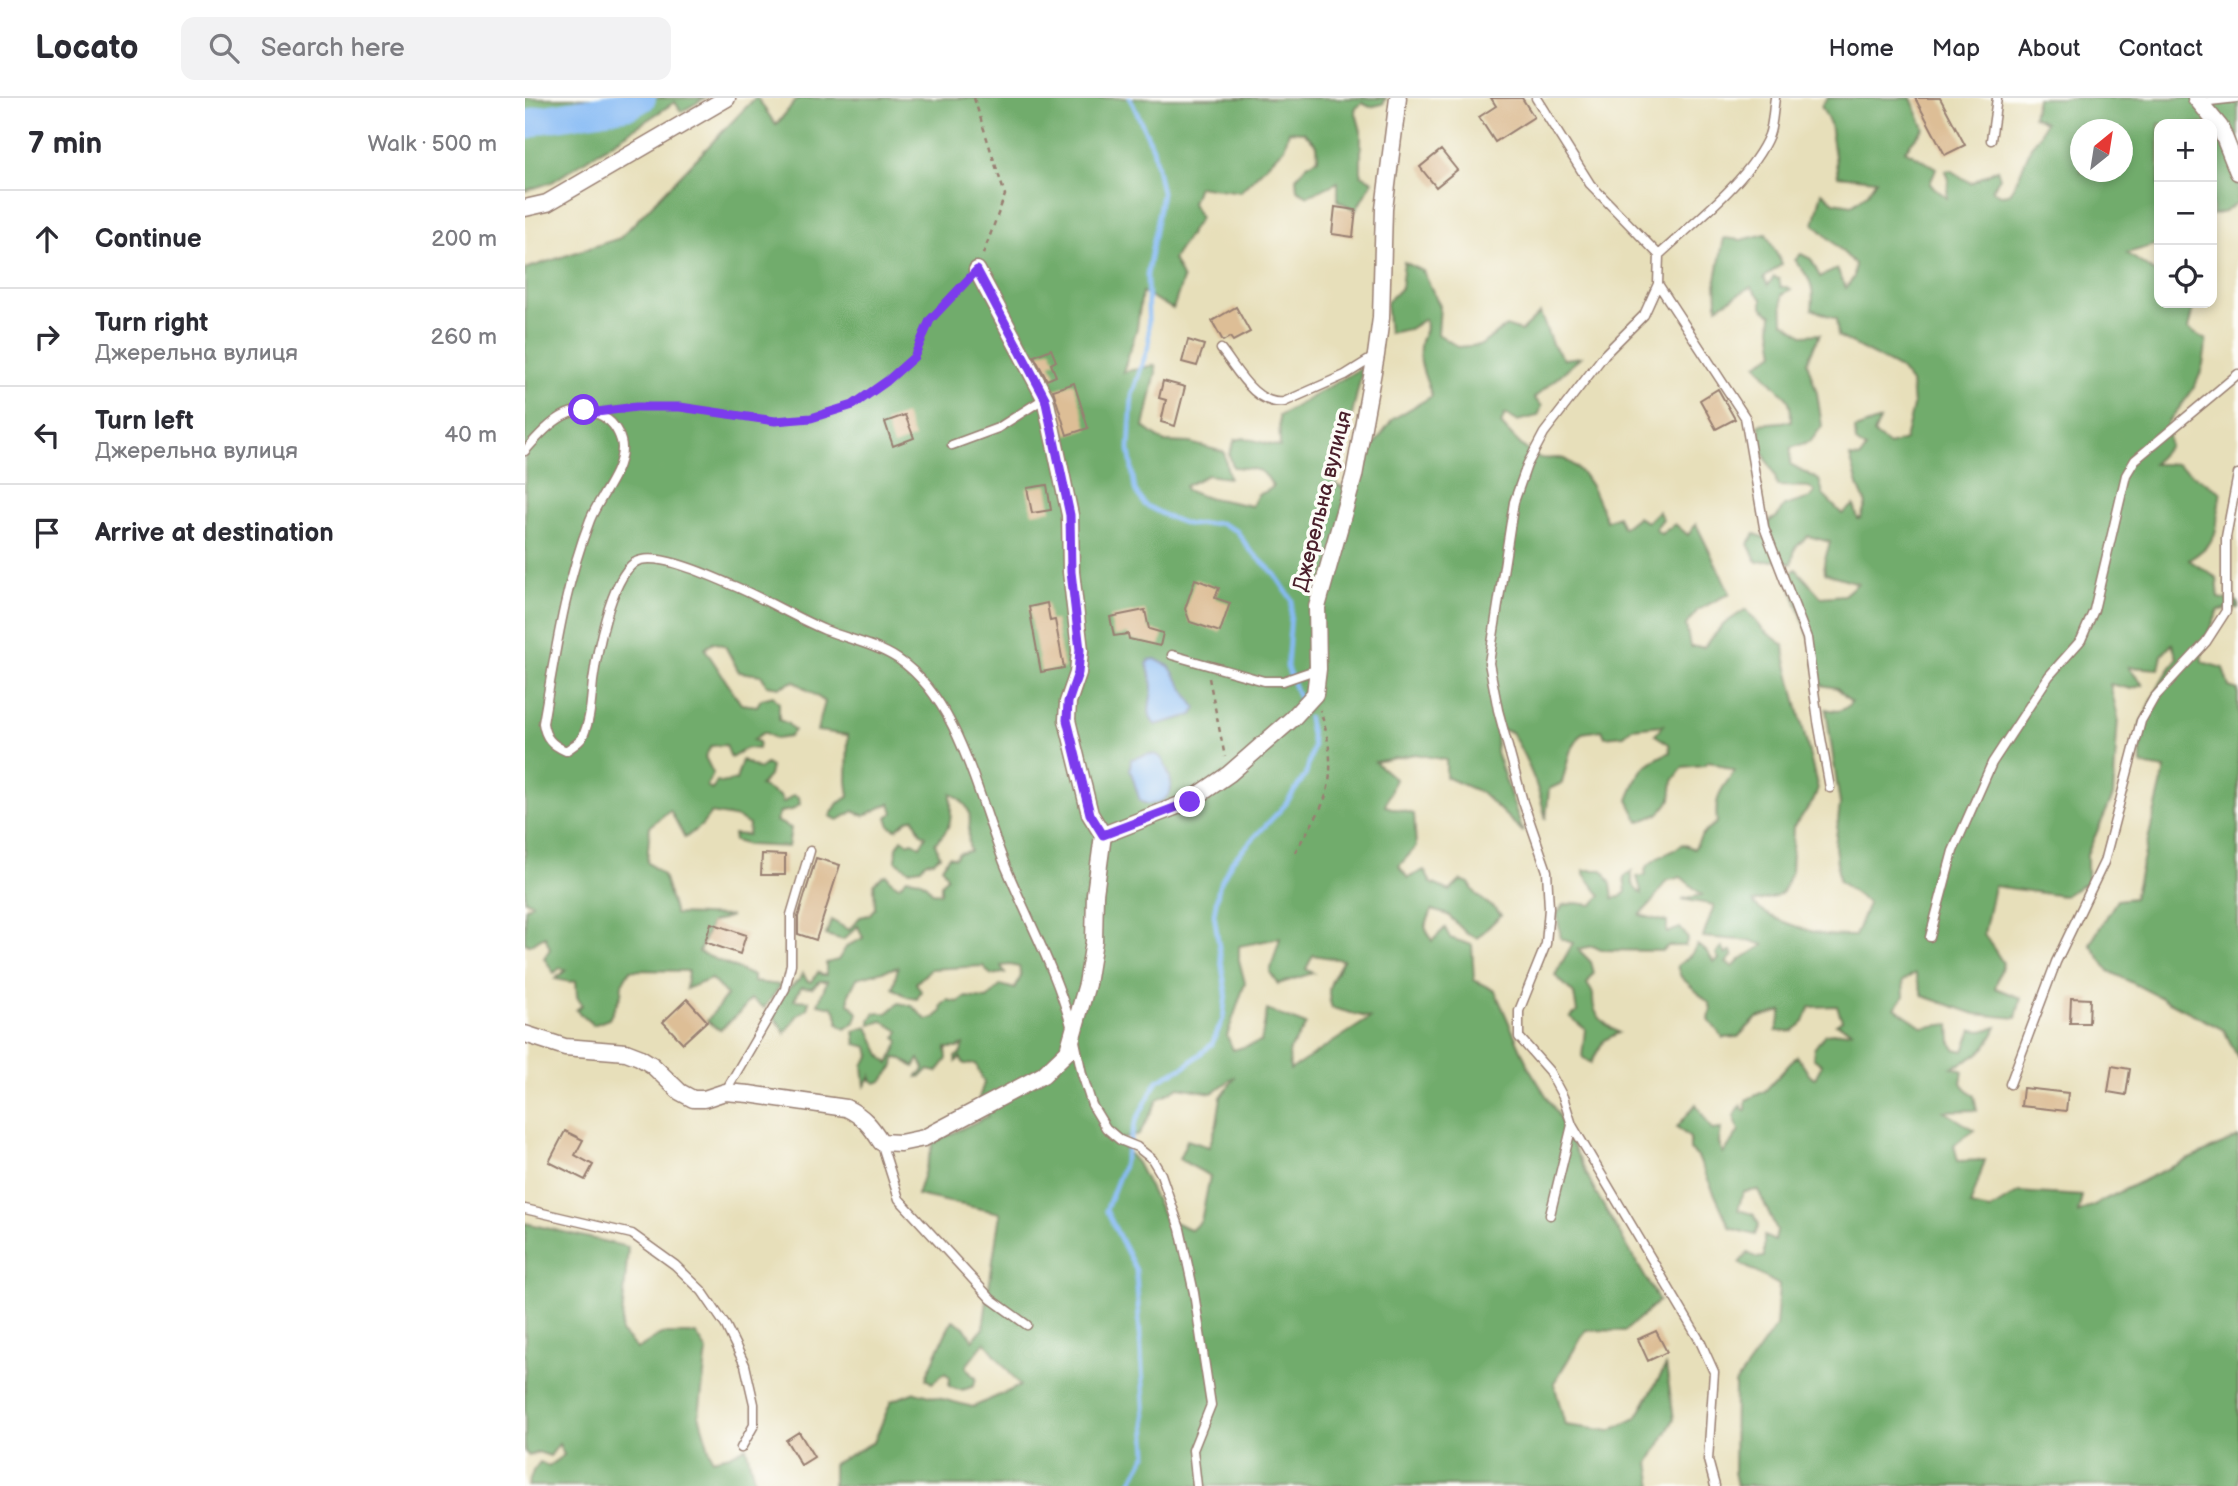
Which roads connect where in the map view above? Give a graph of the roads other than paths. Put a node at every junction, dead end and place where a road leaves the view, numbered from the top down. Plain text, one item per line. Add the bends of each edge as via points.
1 (727, 98) edge
2 (1398, 98) edge
3 (1536, 98) edge
4 (1775, 98) edge
5 (1997, 98) edge
6 (2237, 98) edge
7 (2198, 100) edge
8 (1991, 140) dead end
9 (2238, 172) edge
10 (525, 208) edge
11 (1659, 255) junction
12 (977, 270) road end
13 (1658, 284) junction
14 (1221, 349) dead end
15 (1376, 355) junction
16 (2238, 374) edge
17 (1045, 398) junction
18 (952, 445) dead end
19 (525, 451) edge
20 (2238, 474) edge
21 (1172, 655) dead end
22 (1318, 669) junction
23 (1830, 788) dead end
24 (1103, 835) junction
25 (810, 851) dead end
26 (1930, 937) dead end
27 (525, 1034) edge
28 (1073, 1034) junction
29 (2010, 1084) dead end
30 (725, 1092) junction
31 (1572, 1125) junction
32 (881, 1142) junction
33 (525, 1209) edge
34 (1550, 1215) dead end
35 (1027, 1325) dead end
36 (741, 1448) dead end
37 (1197, 1486) edge
38 (1716, 1486) edge

1 - 10 street via 547,203
2 - 15 street, Джерельна вулиця via 1384,209
3 - 11 lane via 1590,184
4 - 11 lane via 1762,150 1730,188
5 - 8 lane
6 - 7 lane
7 - 9 street via 2220,127
11 - 13 lane
12 - 17 street
13 - 23 lane via 1745,417 1764,527 1807,638
13 - 31 lane via 1644,316 1605,354 1544,433 1527,465 1514,502 1489,663 1523,802 1547,871 1546,944 1519,1011 1520,1037 1549,1071
14 - 15 lane via 1252,389 1274,403 1345,375
15 - 22 street, Джерельна вулиця via 1354,476 1317,607
16 - 26 lane via 2135,460 2126,475 2094,610 2081,640 2049,676 1992,763 1953,851
17 - 18 lane via 998,428
17 - 24 street via 1070,515 1080,650 1067,720 1090,814
19 - 28 lane via 540,433 569,413 584,410 597,412 612,423 622,446 621,461 590,520 559,631 543,723 553,745 566,751 581,740 606,616 622,576 635,562 651,558 709,575 806,622 898,659 930,687 954,727 1007,872 1062,993
20 - 29 lane via 2226,537 2226,611 2206,642 2154,698 2141,721 2104,862 2056,961
21 - 22 lane via 1263,681 1283,681
22 - 24 street, Джерельна вулиця via 1315,694 1229,774 1190,802
24 - 28 street via 1094,941
25 - 30 lane via 791,915 791,964 785,989
27 - 30 street via 565,1047 626,1052 652,1065 693,1099
28 - 32 street via 1068,1051 1043,1074 923,1138
28 - 37 lane via 1092,1105 1106,1128 1152,1159 1180,1229 1211,1405 1193,1450
30 - 32 street via 846,1108 870,1124
31 - 34 lane
31 - 38 lane via 1700,1340 1714,1372 1709,1460
32 - 35 lane via 899,1199 991,1299
33 - 36 lane via 632,1234 702,1291 745,1365 754,1425

